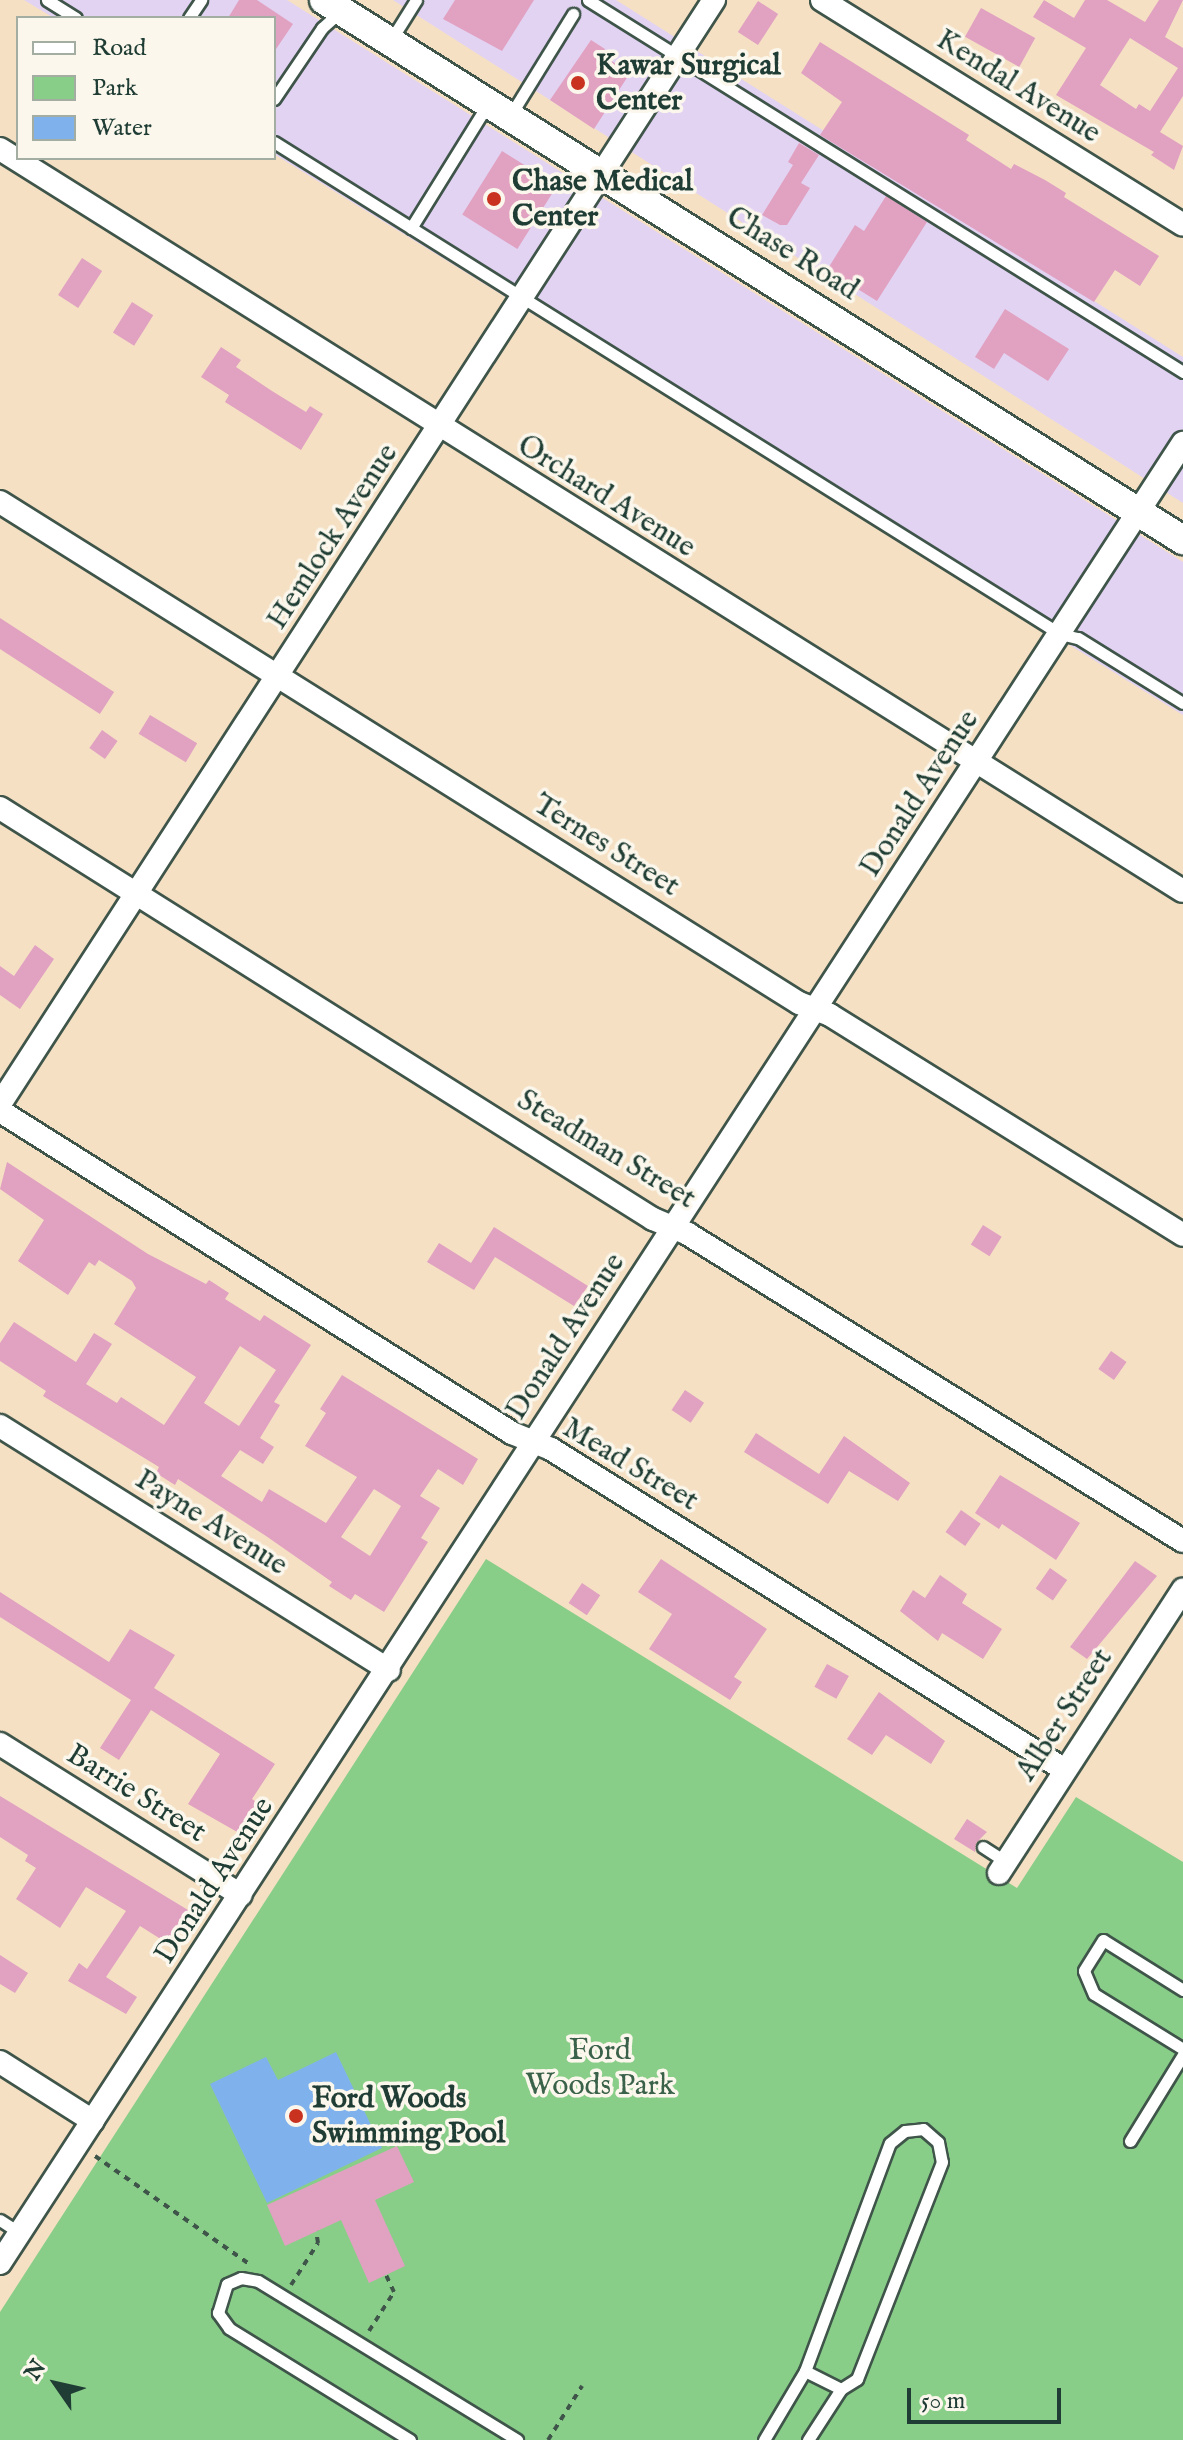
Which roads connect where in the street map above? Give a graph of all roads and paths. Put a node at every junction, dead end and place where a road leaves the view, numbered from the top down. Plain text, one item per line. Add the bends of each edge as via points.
1 (47, 0) edge
2 (416, 0) edge
3 (588, 0) edge
4 (714, 0) edge
5 (822, 0) edge
6 (337, 4) edge
7 (573, 14) dead end
8 (73, 16) edge
9 (389, 42) junction
10 (677, 57) junction
11 (276, 96) edge
12 (498, 110) junction
13 (276, 143) edge
14 (17, 160) edge
15 (602, 175) junction
16 (1183, 225) edge
17 (411, 228) junction
18 (523, 298) junction
19 (1183, 372) edge
20 (439, 428) junction
21 (1183, 443) edge
22 (0, 502) edge
23 (1139, 513) junction
24 (1183, 540) edge
25 (1060, 634) junction
26 (278, 677) junction
27 (1183, 703) edge
28 (976, 763) junction
29 (0, 808) edge
30 (1183, 891) edge
31 (137, 893) junction
32 (816, 1010) junction
33 (0, 1104) edge
34 (0, 1111) edge
35 (673, 1228) junction
36 (1183, 1235) edge
37 (0, 1426) edge
38 (533, 1442) junction
39 (1183, 1541) edge
40 (1183, 1590) edge
41 (389, 1670) junction
42 (0, 1744) edge
43 (1065, 1770) junction
44 (983, 1847) dead end
45 (1002, 1868) joint
46 (241, 1895) junction
47 (1183, 1990) edge
48 (1183, 2049) edge
49 (1183, 2055) edge
50 (0, 2062) edge
51 (93, 2121) junction
52 (1130, 2141) dead end
53 (78, 2144) junction
54 (0, 2220) edge
55 (316, 2231) dead end
56 (20, 2233) junction
57 (0, 2263) edge
58 (386, 2275) dead end
59 (279, 2294) junction
60 (360, 2345) junction
61 (805, 2371) junction
62 (582, 2386) dead end
63 (841, 2389) junction
64 (410, 2440) edge
65 (517, 2440) edge
66 (548, 2440) edge
67 (764, 2440) edge
68 (808, 2440) edge

1 - 8 lane
2 - 9 lane
3 - 10 lane
4 - 10 street, Hemlock Avenue
5 - 16 street, Kendal Avenue
6 - 9 street, Chase Road
6 - 11 lane
7 - 12 lane
9 - 12 street, Chase Road
10 - 15 street, Hemlock Avenue
10 - 19 lane
12 - 15 street, Chase Road
12 - 17 lane
13 - 17 lane
14 - 20 street, Orchard Avenue
15 - 18 street, Hemlock Avenue
15 - 23 street, Chase Road
17 - 18 lane
18 - 20 street, Hemlock Avenue
18 - 25 lane
20 - 26 street, Hemlock Avenue
20 - 28 street, Orchard Avenue
21 - 23 street, Donald Avenue
22 - 26 street, Ternes Street
23 - 24 street, Chase Road
23 - 25 street, Donald Avenue
25 - 27 lane via 1078,638
25 - 28 street, Donald Avenue
26 - 31 street, Hemlock Avenue
26 - 32 street, Ternes Street
28 - 30 street, Orchard Avenue
28 - 32 street, Donald Avenue
29 - 31 street, Steadman Street
31 - 33 street, Hemlock Avenue
31 - 35 street, Steadman Street
32 - 35 street, Donald Avenue
32 - 36 street, Ternes Street
34 - 38 street, Mead Street
35 - 38 street, Donald Avenue
35 - 39 street, Steadman Street
37 - 41 street, Payne Avenue
38 - 41 street, Donald Avenue
38 - 43 street, Mead Street
40 - 43 street, Alber Street
41 - 46 street, Donald Avenue
42 - 46 street, Barrie Street
43 - 45 street, Alber Street
44 - 45 lane
46 - 51 street, Donald Avenue
47 - 48 lane via 1103,1940 1084,1971 1094,1994
49 - 52 lane
50 - 51 street
51 - 53 street, Donald Avenue
53 - 56 street, Donald Avenue
53 - 59 path via 277,2282
54 - 56 lane
55 - 59 path via 318,2243
56 - 57 street, Donald Avenue
58 - 60 path via 394,2292
59 - 60 lane
59 - 64 lane via 241,2278 227,2284 218,2313 229,2328
60 - 65 lane
61 - 63 lane
61 - 63 lane via 890,2143 905,2131 923,2129 938,2142 942,2162 857,2379
61 - 67 lane
62 - 66 path
63 - 68 lane

